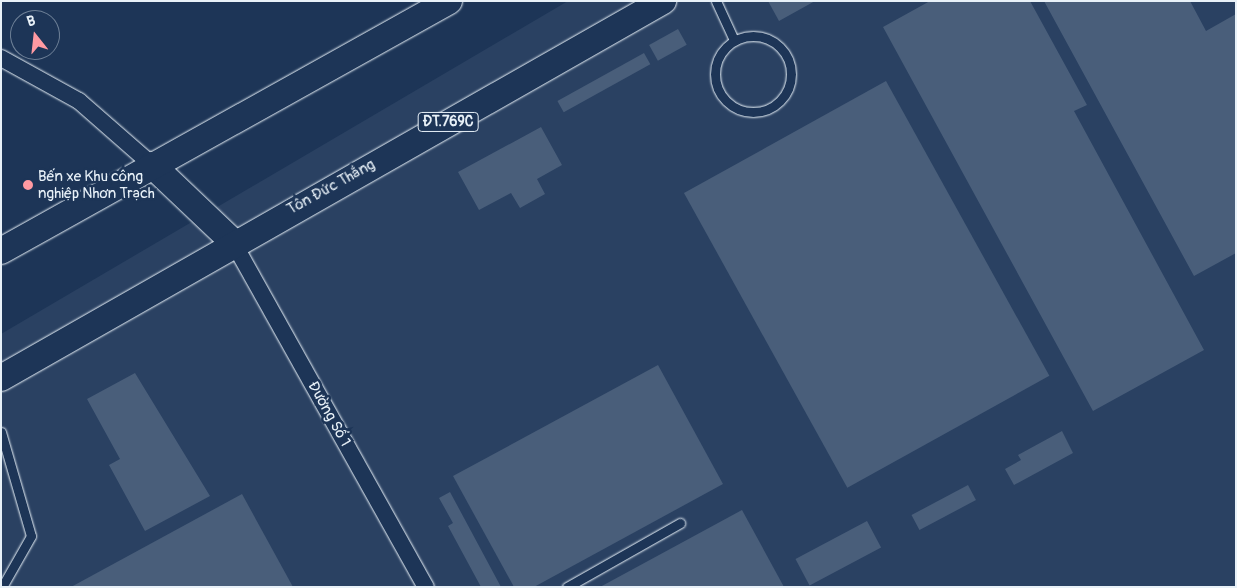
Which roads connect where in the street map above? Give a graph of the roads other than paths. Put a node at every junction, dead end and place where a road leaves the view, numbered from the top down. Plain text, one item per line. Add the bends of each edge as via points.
1 (450, 1) edge
2 (663, 1) edge
3 (716, 1) edge
4 (734, 40) junction
5 (1, 58) edge
6 (152, 165) junction
7 (233, 242) junction
8 (1, 251) edge
9 (1, 378) edge
10 (1, 432) edge
11 (680, 523) dead end
12 (2, 587) edge
13 (426, 587) edge
14 (567, 587) edge

1 - 6 main road
2 - 7 main road, Tôn Đức Thắng / ĐT.769C
3 - 4 lane
4 - 4 lane via 716,64 719,93 742,111 772,108 790,84 787,55 764,37
5 - 6 street via 79,101
6 - 7 main road
6 - 8 main road
7 - 9 main road, Tôn Đức Thắng / ĐT.769C
7 - 13 street, Đường Số 1
10 - 12 lane via 31,536
11 - 14 lane

